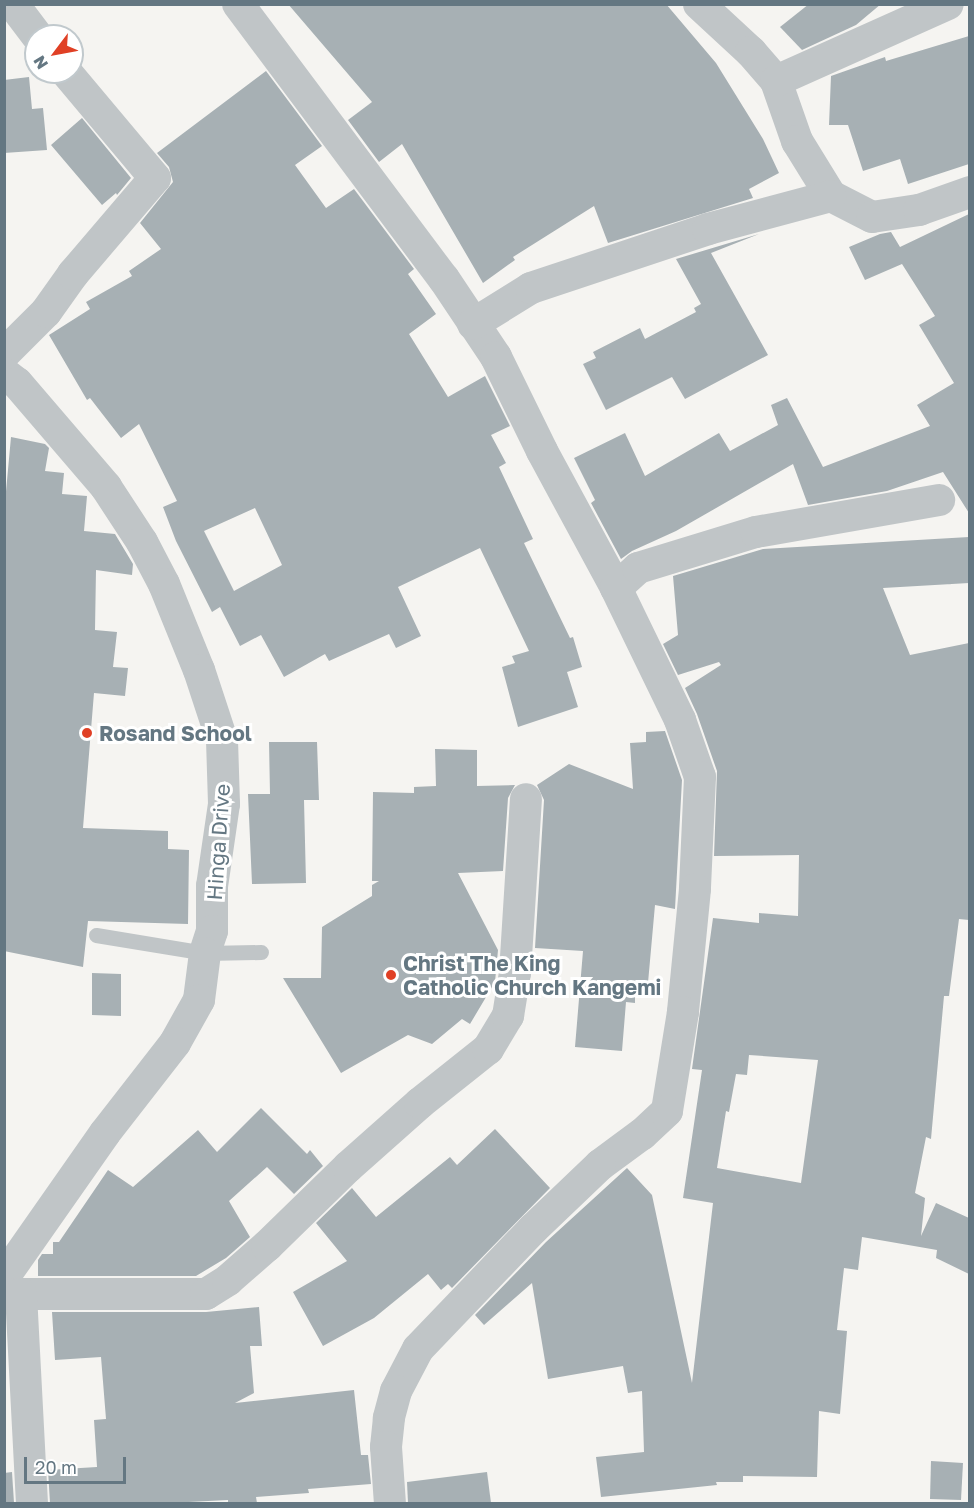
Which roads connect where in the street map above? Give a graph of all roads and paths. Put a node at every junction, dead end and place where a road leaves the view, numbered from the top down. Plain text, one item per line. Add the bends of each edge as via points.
1 (13, 4) edge
2 (238, 4) edge
3 (699, 4) edge
4 (948, 4) edge
5 (28, 24) edge
6 (776, 81) junction
7 (76, 84) edge
8 (969, 192) edge
9 (831, 196) junction
10 (473, 324) junction
11 (4, 354) edge
12 (4, 373) edge
13 (939, 500) dead end
14 (616, 588) junction
15 (526, 799) dead end
16 (96, 935) dead end
17 (261, 952) dead end
18 (205, 953) junction
19 (10, 1288) edge
20 (32, 1503) edge
21 (390, 1503) edge

1 - 5 street
2 - 10 street via 444,279
3 - 6 street
4 - 6 street
6 - 9 street via 797,141
7 - 11 street via 155,178 73,274 46,312
8 - 9 street via 919,210 872,217
9 - 10 street via 708,229 531,288
10 - 14 street via 496,357
12 - 18 street, Hinga Drive via 17,383 106,487 164,584 199,670 222,740 224,804 212,886 212,931
13 - 14 street via 756,532 638,568
14 - 21 street via 680,720 700,777 695,889 683,1012 667,1111 600,1165 532,1229 417,1348 396,1391 389,1418 386,1447
15 - 19 street via 515,974 508,1016 488,1049 348,1167 228,1280 206,1294
16 - 18 lane
17 - 18 lane
18 - 19 street, Hinga Drive via 199,1000 175,1043 105,1133
19 - 20 street

